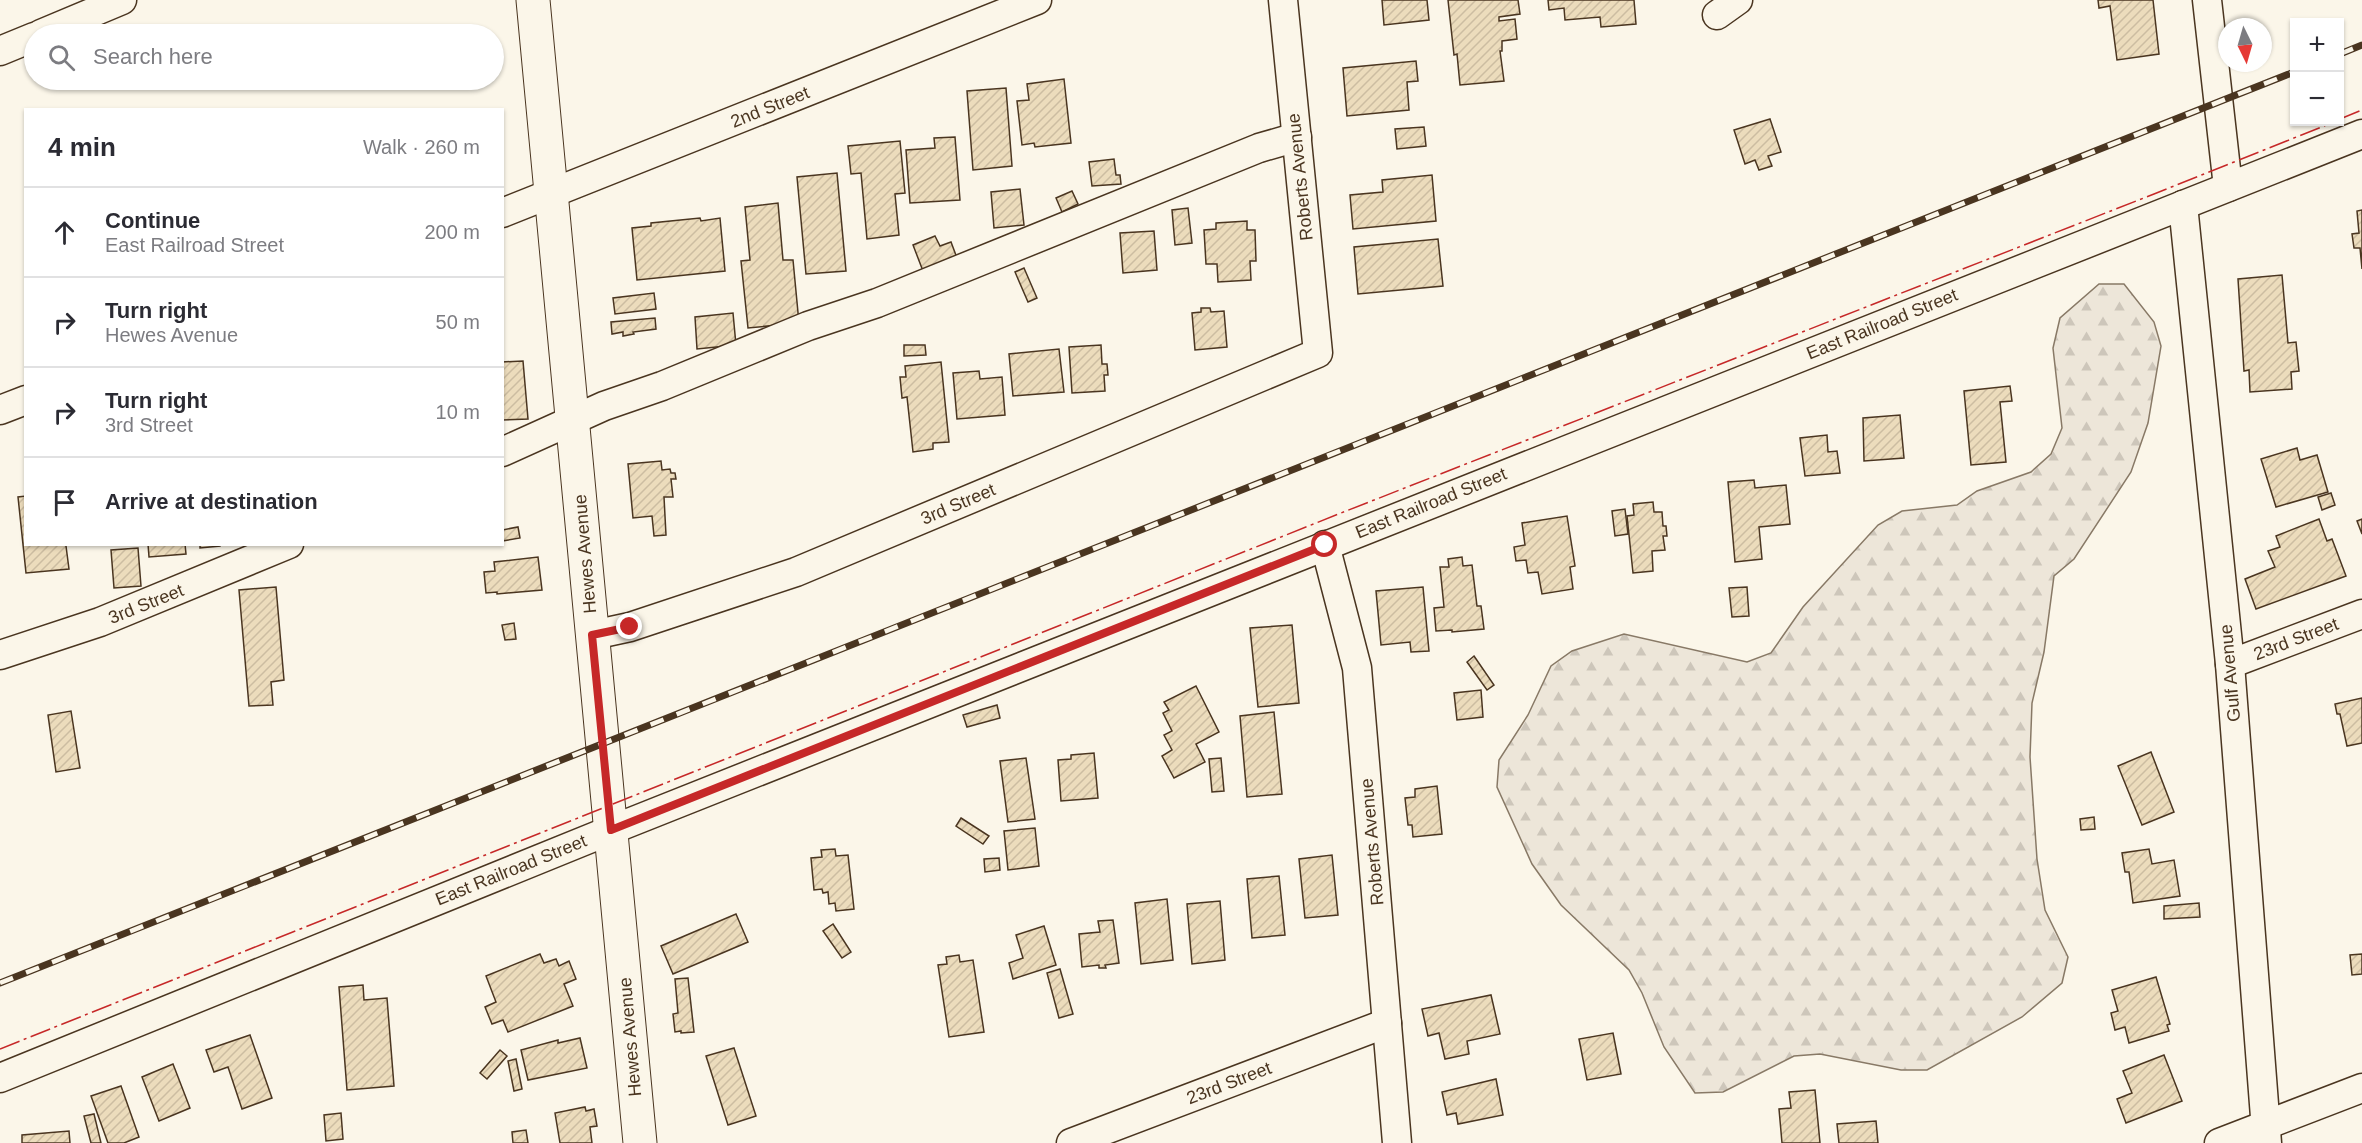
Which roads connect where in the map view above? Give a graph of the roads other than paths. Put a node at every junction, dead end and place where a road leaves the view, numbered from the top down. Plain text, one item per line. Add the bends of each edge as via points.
1 (122, 0) edge
2 (533, 0) edge
3 (1037, 0) edge
4 (1283, 0) edge
5 (2207, 0) edge
6 (65, 24) edge
7 (24, 41) edge
8 (0, 51) edge
9 (2362, 134) edge
10 (1297, 137) junction
11 (2228, 187) junction
12 (551, 194) junction
13 (2183, 205) junction
14 (504, 212) edge
15 (1318, 353) joint
16 (24, 401) edge
17 (0, 410) edge
18 (572, 420) junction
19 (504, 451) edge
20 (1325, 545) junction
21 (284, 546) edge
22 (2362, 614) edge
23 (592, 635) junction
24 (0, 655) edge
25 (2230, 664) junction
26 (611, 830) junction
27 (1387, 1023) junction
28 (0, 1078) edge
29 (2362, 1088) edge
30 (2266, 1134) edge
31 (640, 1143) edge
32 (1071, 1143) edge
33 (1397, 1143) edge
34 (2219, 1143) edge

1 - 6 street
2 - 12 main road, Hewes Avenue
3 - 12 street, 2nd Street
4 - 10 street, Roberts Avenue
5 - 11 street
7 - 8 street
9 - 11 street, East Railroad Street
10 - 15 street, Roberts Avenue
10 - 18 street via 1258,148 877,303 808,326
11 - 13 street, East Railroad Street
12 - 14 street, 2nd Street
12 - 18 main road, Hewes Avenue
13 - 20 street, East Railroad Street
13 - 25 street, Gulf Avenue
15 - 23 street, 3rd Street via 796,572 630,627
16 - 17 street
18 - 19 street
18 - 23 main road, Hewes Avenue
20 - 26 street, East Railroad Street
20 - 27 street, Roberts Avenue via 1357,668
21 - 24 street, 3rd Street via 100,622
22 - 25 street, 23rd Street
23 - 26 main road, Hewes Avenue
25 - 30 street, Gulf Avenue
26 - 28 street, East Railroad Street
26 - 31 main road, Hewes Avenue
27 - 32 street, 23rd Street
27 - 33 street, Roberts Avenue
29 - 30 street
30 - 34 street

